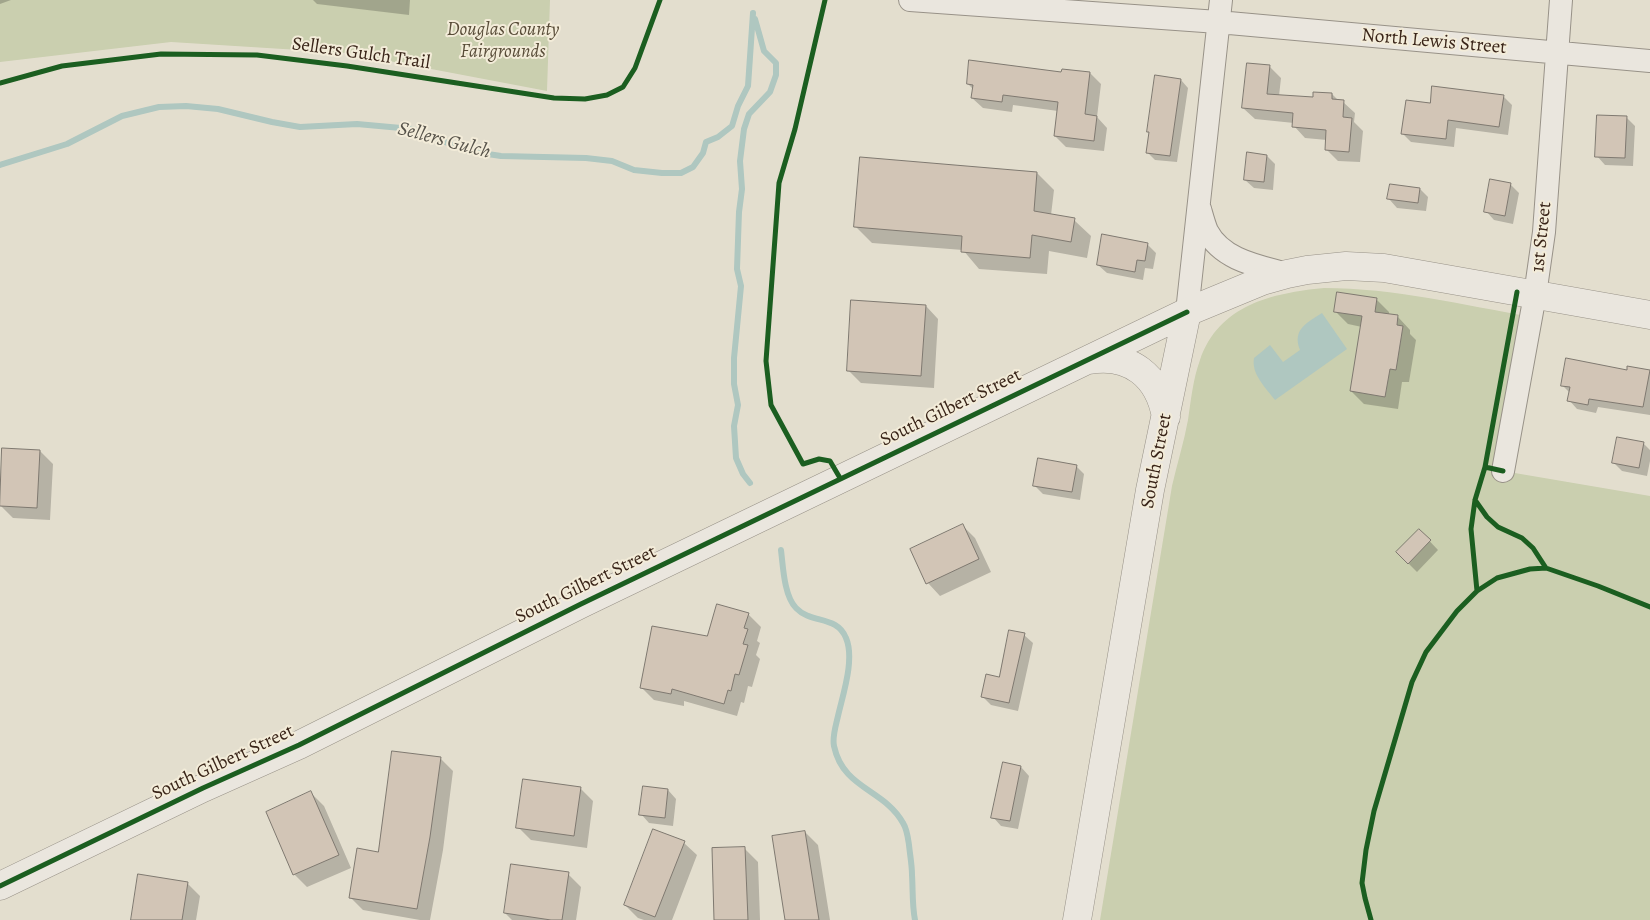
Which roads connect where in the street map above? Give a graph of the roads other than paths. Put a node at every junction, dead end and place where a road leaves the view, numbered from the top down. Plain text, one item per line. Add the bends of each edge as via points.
1 (910, 0) edge
2 (1221, 0) edge
3 (1560, 0) edge
4 (1218, 22) junction
5 (1556, 53) junction
6 (1650, 61) edge
7 (1199, 206) junction
8 (1287, 274) junction
9 (1535, 295) junction
10 (1186, 312) junction
11 (1650, 315) edge
12 (1081, 362) junction
13 (1166, 417) junction
14 (1503, 471) dead end
15 (0, 886) edge
16 (1078, 920) edge

1 - 4 street, North Lewis Street
2 - 4 street, South Street
3 - 5 street, 1st Street
4 - 5 street, North Lewis Street
4 - 7 street, South Street
5 - 6 street, North Lewis Street
5 - 9 street, 1st Street via 1544,232
7 - 8 street via 1207,231 1221,249 1244,262
7 - 10 street, South Street
8 - 9 street, South Gilbert Street via 1346,266 1384,268
8 - 10 street, South Gilbert Street
9 - 11 street, South Gilbert Street
9 - 14 street, 1st Street
10 - 12 street, South Gilbert Street
10 - 13 street, South Street
12 - 13 street via 1097,359 1130,364 1154,384
12 - 15 street, South Gilbert Street via 581,604 299,745 189,794
13 - 16 street, South Street via 1150,490

